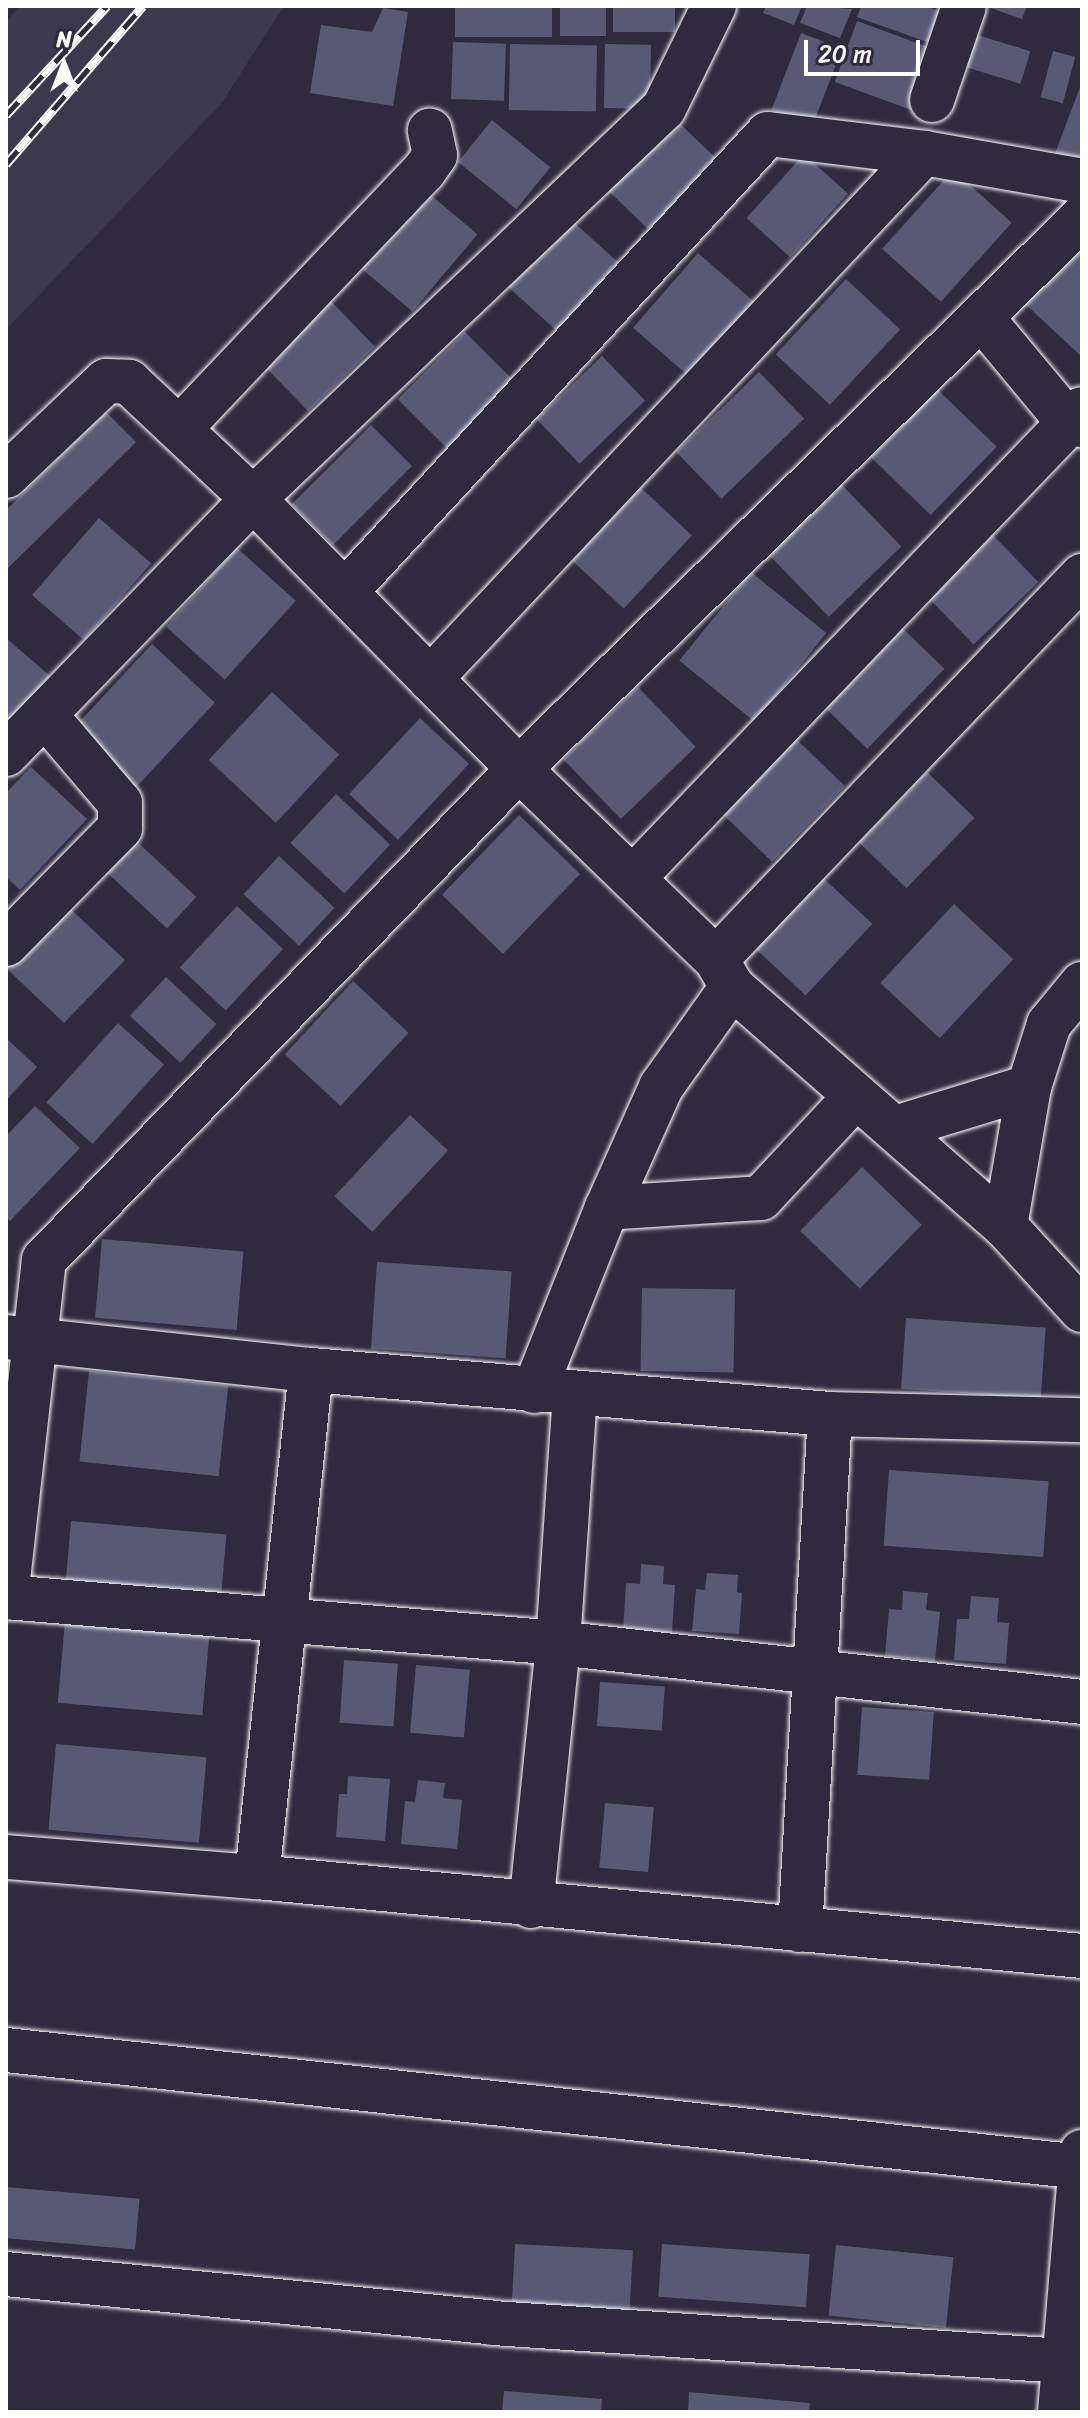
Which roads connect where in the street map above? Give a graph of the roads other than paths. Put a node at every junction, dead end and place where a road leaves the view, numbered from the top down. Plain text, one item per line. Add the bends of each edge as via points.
1 (714, 6) edge
2 (964, 6) edge
3 (932, 100) dead end
4 (430, 131) dead end
5 (924, 153) junction
6 (1082, 181) edge
7 (1082, 218) edge
8 (981, 317) junction
9 (1078, 419) edge
10 (180, 428) junction
11 (6, 476) edge
12 (253, 499) junction
13 (1082, 576) edge
14 (345, 592) junction
15 (430, 679) junction
16 (45, 715) junction
17 (6, 754) edge
18 (519, 769) junction
19 (633, 878) junction
20 (6, 944) edge
21 (724, 973) junction
22 (1082, 984) edge
23 (1029, 1087) junction
24 (856, 1096) junction
25 (895, 1128) junction
26 (607, 1208) junction
27 (1005, 1226) junction
28 (1082, 1310) edge
29 (20, 1338) edge
30 (311, 1370) junction
31 (555, 1392) junction
32 (830, 1414) junction
33 (1082, 1420) edge
34 (6, 1597) edge
35 (283, 1622) junction
36 (558, 1643) junction
37 (818, 1674) junction
38 (1082, 1702) edge
39 (6, 1857) edge
40 (257, 1877) junction
41 (531, 1906) junction
42 (800, 1930) junction
43 (1082, 1956) edge
44 (6, 2050) edge
45 (1082, 2152) edge
46 (1082, 2167) edge
47 (6, 2274) edge
48 (1064, 2361) junction
49 (1060, 2412) edge

1 - 12 street via 664,108
2 - 3 street
4 - 10 street via 435,155 424,171
5 - 6 street
5 - 14 street via 768,134
5 - 15 street
7 - 8 street
8 - 9 street
8 - 18 street
9 - 19 street
10 - 11 street via 129,382 106,381
10 - 12 street
12 - 14 street
12 - 16 street
13 - 21 street
14 - 15 street
15 - 18 street
16 - 17 street
16 - 20 street via 120,803 120,828
18 - 19 street
18 - 29 street via 44,1260
19 - 21 street
21 - 24 street
21 - 26 street via 661,1087
22 - 23 street via 1049,1024
23 - 25 street
23 - 27 street
24 - 25 street
24 - 26 street via 761,1198
25 - 27 street
26 - 31 street
27 - 28 street
29 - 30 street
29 - 34 street
30 - 31 street
30 - 35 street
31 - 32 street
31 - 36 street
32 - 33 street
32 - 37 street
34 - 35 street
35 - 36 street
35 - 40 street
36 - 37 street
36 - 41 street
37 - 38 street
37 - 42 street
39 - 40 street
40 - 41 street
41 - 42 street
42 - 43 street
44 - 46 street
45 - 46 street
46 - 48 street
47 - 48 street via 493,2323
48 - 49 street

